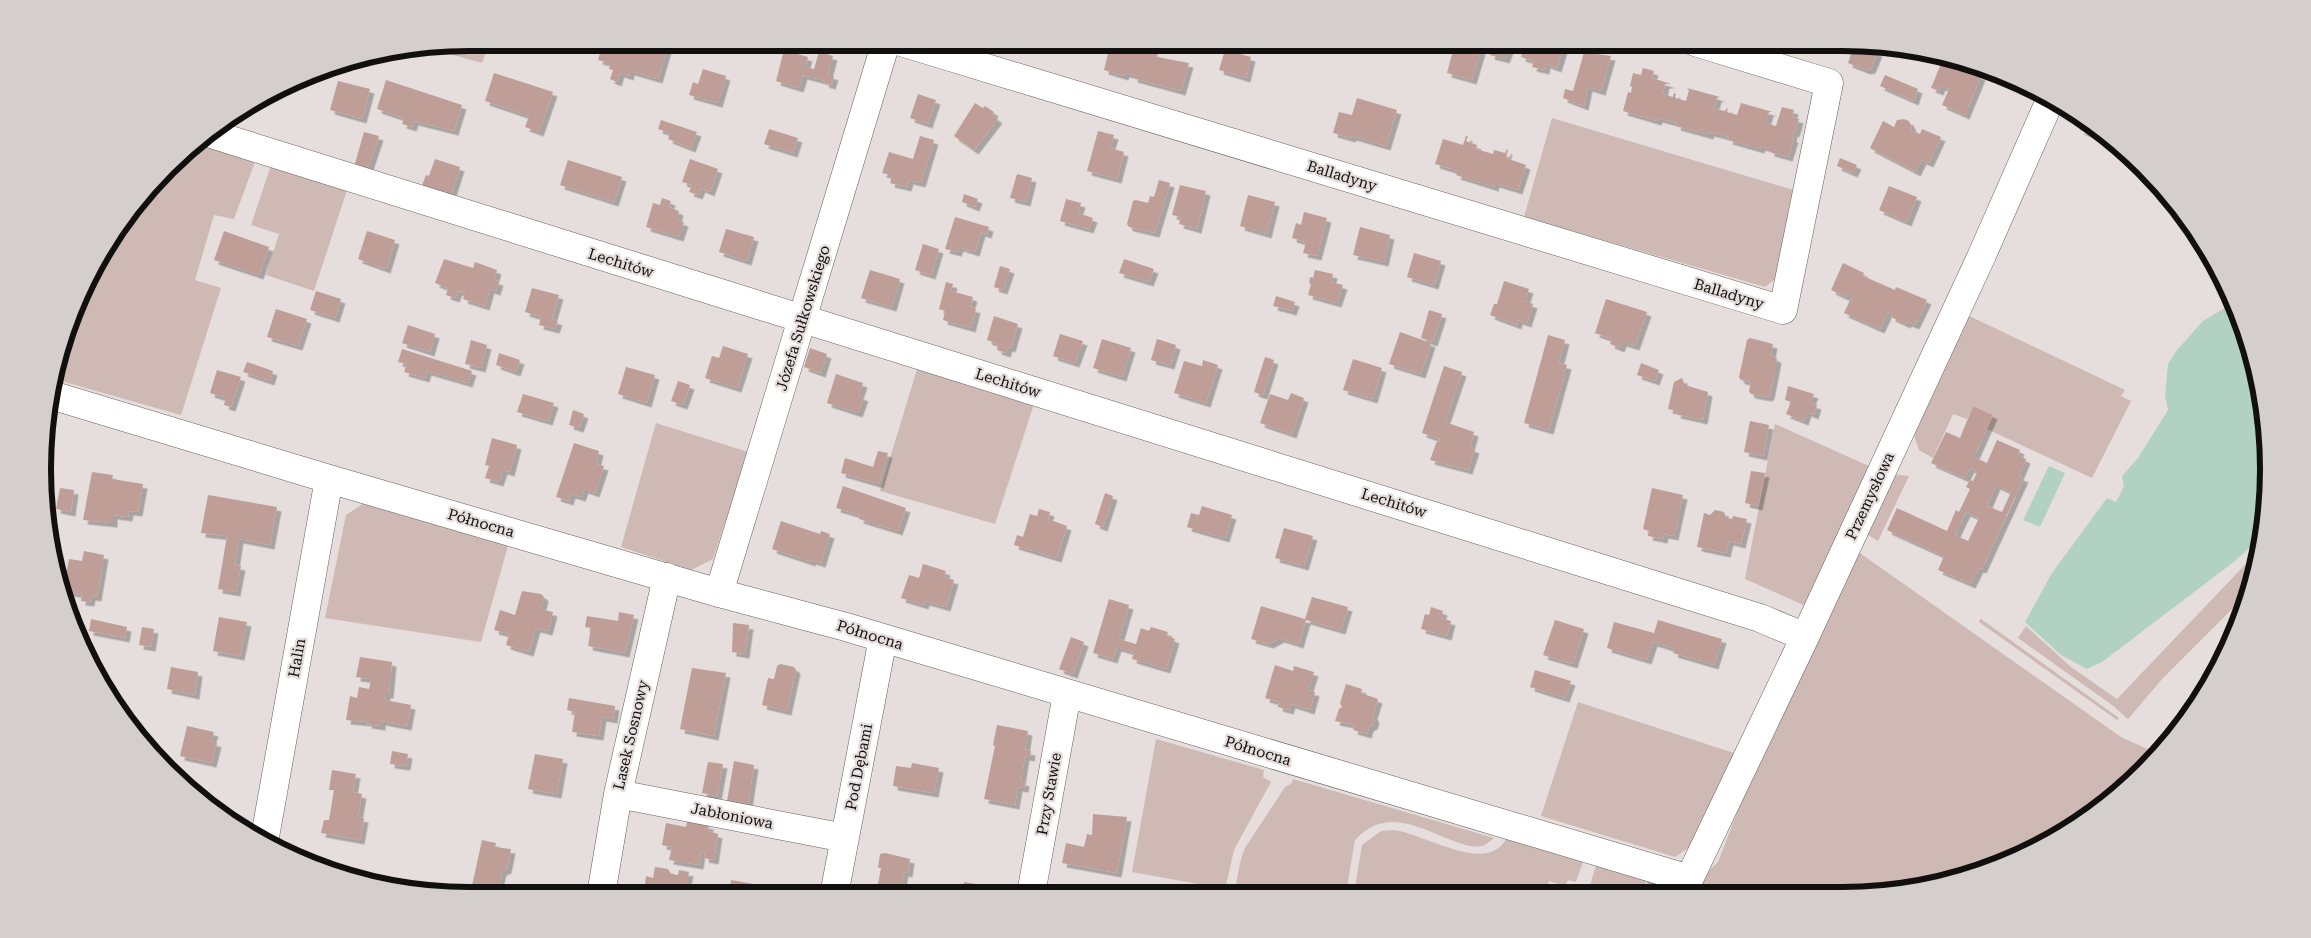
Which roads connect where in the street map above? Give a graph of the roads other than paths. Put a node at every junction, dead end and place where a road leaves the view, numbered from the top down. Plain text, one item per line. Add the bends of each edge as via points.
1 (883, 51) edge
2 (931, 51) edge
3 (1724, 51) edge
4 (2048, 105) edge
5 (217, 137) edge
6 (802, 320) junction
7 (58, 396) edge
8 (329, 479) junction
9 (667, 577) junction
10 (719, 593) junction
11 (1805, 637) junction
12 (884, 638) junction
13 (1067, 694) junction
14 (618, 794) junction
15 (266, 834) edge
16 (845, 838) junction
17 (1686, 886) edge
18 (602, 887) edge
19 (835, 887) edge
20 (1032, 887) edge

1 - 6 street, Józefa Sułkowskiego
2 - 3 street, Balladyny via 1783,310 1829,83
4 - 11 street, Przemysłowa
5 - 6 street, Lechitów
6 - 10 street, Józefa Sułkowskiego
6 - 11 street, Lechitów via 1760,618
7 - 8 street, Północna
8 - 9 street, Północna
8 - 15 street, Halin
9 - 10 street, Północna
9 - 14 street, Lasek Sosnowy
10 - 12 street, Północna
11 - 17 street, Przemysłowa
12 - 13 street, Północna
12 - 16 street, Pod Dębami
13 - 17 street, Północna
13 - 20 street, Przy Stawie
14 - 16 street, Jabłoniowa
14 - 18 street, Lasek Sosnowy
16 - 19 street, Pod Dębami

